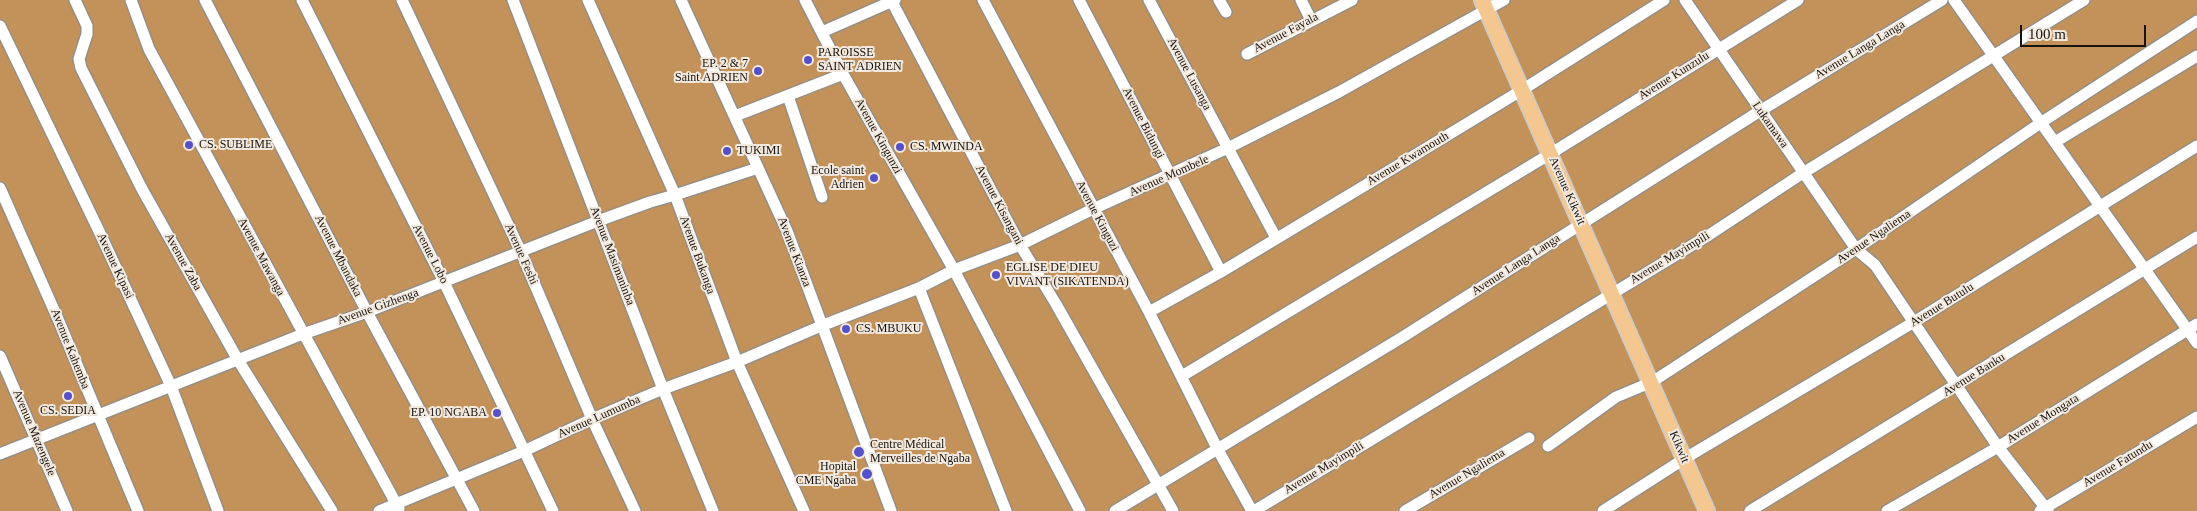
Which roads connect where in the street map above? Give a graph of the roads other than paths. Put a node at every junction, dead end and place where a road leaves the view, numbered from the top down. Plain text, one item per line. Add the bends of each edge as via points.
1 (75, 0) edge
2 (131, 0) edge
3 (205, 0) edge
4 (302, 0) edge
5 (402, 0) edge
6 (513, 0) edge
7 (588, 0) edge
8 (681, 0) edge
9 (804, 0) edge
10 (892, 0) edge
11 (984, 0) edge
12 (1079, 0) edge
13 (1149, 0) edge
14 (1219, 0) edge
15 (1301, 0) edge
16 (1352, 0) edge
17 (1504, 0) edge
18 (1664, 0) edge
19 (1685, 0) edge
20 (1798, 0) edge
21 (1942, 0) edge
22 (1954, 0) edge
23 (2084, 0) edge
24 (1484, 5) edge
25 (1226, 12) dead end
26 (1311, 20) junction
27 (2197, 21) edge
28 (0, 26) edge
29 (822, 32) junction
30 (1717, 49) junction
31 (1247, 54) dead end
32 (1994, 54) junction
33 (2197, 56) edge
34 (843, 74) junction
35 (1522, 90) junction
36 (788, 96) junction
37 (1760, 111) junction
38 (735, 116) junction
39 (2042, 122) junction
40 (2055, 142) junction
41 (2197, 146) edge
42 (1228, 148) junction
43 (1550, 154) junction
44 (758, 168) junction
45 (1803, 173) junction
46 (1170, 176) junction
47 (0, 188) edge
48 (675, 195) junction
49 (822, 197) dead end
50 (2102, 206) junction
51 (1093, 209) junction
52 (598, 220) junction
53 (1581, 223) junction
54 (2197, 237) edge
55 (1276, 238) junction
56 (1020, 245) junction
57 (1856, 250) junction
58 (520, 252) junction
59 (2146, 269) junction
60 (954, 270) junction
61 (1221, 272) junction
62 (444, 282) junction
63 (919, 288) junction
64 (1611, 293) junction
65 (367, 312) junction
66 (1149, 312) junction
67 (1914, 322) junction
68 (821, 326) junction
69 (2192, 327) edge
70 (303, 334) junction
71 (2197, 343) edge
72 (0, 356) edge
73 (238, 360) junction
74 (737, 362) junction
75 (1182, 376) junction
76 (1652, 382) junction
77 (1957, 385) junction
78 (171, 386) junction
79 (663, 389) junction
80 (97, 416) junction
81 (2197, 417) edge
82 (592, 418) junction
83 (1529, 438) dead end
84 (37, 439) junction
85 (1548, 446) dead end
86 (1998, 447) junction
87 (1218, 450) junction
88 (524, 451) junction
89 (0, 454) edge
90 (1684, 458) junction
91 (456, 480) junction
92 (1158, 485) junction
93 (398, 508) edge
94 (2044, 510) edge
95 (67, 511) edge
96 (138, 511) edge
97 (218, 511) edge
98 (332, 511) edge
99 (379, 511) edge
100 (474, 511) edge
101 (552, 511) edge
102 (635, 511) edge
103 (713, 511) edge
104 (804, 511) edge
105 (891, 511) edge
106 (1006, 511) edge
107 (1080, 511) edge
108 (1115, 511) edge
109 (1173, 511) edge
110 (1253, 511) edge
111 (1405, 511) edge
112 (1603, 511) edge
113 (1707, 511) edge
114 (1750, 511) edge
115 (1887, 511) edge

1 - 73 street, Avenue Zaba via 87,26 81,68 142,189
2 - 70 street, Avenue Mawanga via 149,49
3 - 65 street, Avenue Mbandaka
4 - 62 street, Avenue Lobo
5 - 58 street, Avenue Feshi
6 - 52 street, Avenue Masimaninba
7 - 48 street, Avenue Bukanga
8 - 38 street, Avenue Kianza
9 - 29 street, Avenue Kingunzi
10 - 29 street
10 - 56 street, Avenue Kisangani
11 - 51 street, Avenue Kinguzi
12 - 46 street, Avenue Bidungi
13 - 42 street, Avenue Lusanga
14 - 25 street
15 - 26 street
16 - 26 street, Avenue Fayala
17 - 24 street, Avenue Mombele
18 - 35 street, Avenue Kwamouth
19 - 30 street, Lukamawa
20 - 30 street, Avenue Kunzulu
21 - 37 street, Avenue Langa Langa
22 - 32 street
23 - 32 street, Avenue Mayimpili
24 - 35 main road, Avenue Kikwit
24 - 42 street, Avenue Mombele via 1339,92
26 - 31 street, Avenue Fayala
27 - 39 street, Avenue Ngaliema
28 - 78 street, Avenue Kipasi
29 - 34 street, Avenue Kingunzi
30 - 37 street, Lukamawa
30 - 43 street, Avenue Kunzulu
32 - 39 street
32 - 45 street, Avenue Mayimpili
33 - 40 street
34 - 36 street
34 - 60 street, Avenue Kingunzi
35 - 43 main road, Avenue Kikwit
35 - 55 street, Avenue Kwamouth
36 - 38 street
36 - 49 street
37 - 45 street, Lukamawa
37 - 53 street, Avenue Langa Langa
38 - 44 street, Avenue Kianza
39 - 40 street
39 - 57 street, Avenue Ngaliema
40 - 50 street
41 - 50 street, Avenue Butulu
42 - 46 street, Avenue Mombele
42 - 55 street, Avenue Lusanga
43 - 53 main road, Avenue Kikwit
43 - 75 street
44 - 48 street, Avenue Gizhenga
44 - 68 street, Avenue Kianza via 787,231
45 - 57 street, Lukamawa
45 - 64 street, Avenue Mayimpili via 1709,235
46 - 51 street, Avenue Mombele
46 - 61 street, Avenue Bidungi
47 - 80 street, Avenue Kahemba
48 - 52 street, Avenue Gizhenga
48 - 74 street, Avenue Bukanga
50 - 59 street
50 - 67 street, Avenue Butulu
51 - 56 street, Avenue Mombele
51 - 66 street, Avenue Kinguzi
52 - 58 street, Avenue Gizhenga
52 - 79 street, Avenue Masimaninba
53 - 64 main road, Avenue Kikwit
53 - 87 street, Avenue Langa Langa
54 - 59 street, Avenue Banku
55 - 61 street, Avenue Kwamouth
56 - 60 street, Avenue Mombele
56 - 92 street, Avenue Kisangani
57 - 67 street, Lukamawa via 1875,265
57 - 76 street, Avenue Ngaliema
58 - 62 street, Avenue Gizhenga
58 - 82 street, Avenue Feshi
59 - 69 street
59 - 77 street, Avenue Banku
60 - 63 street, Avenue Mombele
60 - 107 street, Avenue Kingunzi
61 - 66 street, Avenue Kwamouth
62 - 65 street, Avenue Gizhenga
62 - 88 street, Avenue Lobo
63 - 68 street, Avenue Mombele
63 - 106 street
64 - 76 main road, Avenue Kikwit
64 - 110 street, Avenue Mayimpili
65 - 70 street, Avenue Gizhenga
65 - 91 street, Avenue Mbandaka
66 - 75 street, Avenue Kinguzi
67 - 77 street, Lukamawa
67 - 90 street, Avenue Butulu
68 - 74 street, Avenue Lumumba
68 - 105 street, Avenue Kianza
69 - 71 street
69 - 86 street, Avenue Mongata
70 - 73 street, Avenue Gizhenga
70 - 93 street, Avenue Mawanga
72 - 84 street, Avenue Mazengele
73 - 78 street, Avenue Gizhenga
73 - 98 street, Avenue Zaba
74 - 79 street, Avenue Lumumba
74 - 104 street, Avenue Bukanga
75 - 87 street, Avenue Kinguzi
76 - 85 street, Avenue Ngaliema via 1616,397
76 - 90 main road, Kikwit
77 - 86 street, Lukamawa
77 - 114 street, Avenue Banku
78 - 80 street, Avenue Gizhenga
78 - 97 street, Avenue Kipasi
79 - 82 street, Avenue Lumumba
79 - 103 street, Avenue Masimaninba
80 - 84 street, Avenue Gizhenga
80 - 96 street, Avenue Kahemba
81 - 94 street, Avenue Fatundu
82 - 88 street, Avenue Lumumba
82 - 102 street, Avenue Feshi
83 - 111 street, Avenue Ngaliema
84 - 89 street, Avenue Gizhenga
84 - 95 street, Avenue Mazengele
86 - 94 street, Lukamawa
86 - 115 street, Avenue Mongata
87 - 92 street, Avenue Langa Langa
87 - 110 street, Avenue Kinguzi
88 - 91 street, Avenue Lumumba
88 - 101 street, Avenue Lobo
90 - 112 street, Avenue Butulu
90 - 113 main road, Kikwit
91 - 93 street, Avenue Lumumba
91 - 100 street, Avenue Mbandaka
92 - 108 street, Avenue Langa Langa
92 - 109 street, Avenue Kisangani
93 - 99 street, Avenue Lumumba

